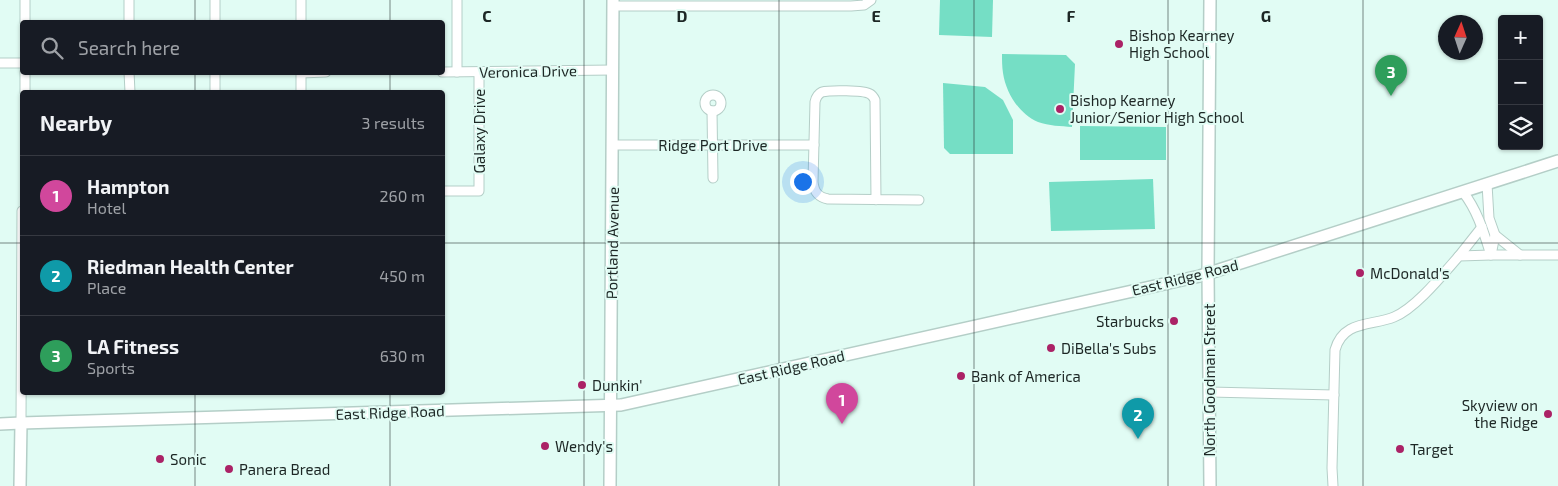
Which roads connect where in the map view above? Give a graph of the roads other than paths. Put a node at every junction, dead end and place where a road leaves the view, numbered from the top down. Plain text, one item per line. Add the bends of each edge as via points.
1 (25, 0) edge
2 (129, 0) edge
3 (215, 0) edge
4 (301, 0) edge
5 (457, 0) edge
6 (870, 0) edge
7 (1210, 0) edge
8 (613, 3) edge
9 (704, 3) edge
10 (790, 3) edge
11 (25, 20) edge
12 (129, 20) edge
13 (215, 20) edge
14 (301, 20) edge
15 (0, 63) edge
16 (20, 63) edge
17 (613, 70) junction
18 (445, 72) edge
19 (457, 72) junction
20 (479, 72) junction
21 (25, 75) edge
22 (130, 75) edge
23 (215, 75) edge
24 (301, 75) edge
25 (25, 90) edge
26 (130, 90) edge
27 (215, 90) edge
28 (301, 90) edge
29 (712, 111) dead end
30 (612, 145) junction
31 (713, 145) junction
32 (814, 145) junction
33 (1558, 161) edge
34 (713, 178) dead end
35 (1487, 184) junction
36 (445, 191) edge
37 (1463, 192) junction
38 (876, 200) junction
39 (919, 200) dead end
40 (1482, 227) junction
41 (1495, 235) junction
42 (1491, 255) junction
43 (1520, 255) junction
44 (1558, 255) edge
45 (1459, 256) junction
46 (1208, 273) junction
47 (1210, 392) junction
48 (21, 395) edge
49 (1334, 395) junction
50 (610, 406) junction
51 (21, 422) junction
52 (0, 424) edge
53 (1210, 484) edge
54 (20, 486) edge
55 (610, 486) edge
56 (1333, 486) edge

1 - 11 street
2 - 12 street
3 - 13 street
4 - 14 street
5 - 19 street
6 - 10 street via 859,6
7 - 46 main road, North Goodman Street
8 - 9 street
8 - 17 main road, Portland Avenue
9 - 10 street
15 - 16 street
17 - 20 street, Veronica Drive
17 - 30 main road, Portland Avenue
18 - 19 street, Veronica Drive
19 - 20 street, Veronica Drive
20 - 36 street, Galaxy Drive via 479,191
21 - 25 street
22 - 26 street
23 - 27 street
24 - 28 street
29 - 31 street
30 - 31 street, Ridge Port Drive
30 - 50 main road, Portland Avenue
31 - 32 street, Ridge Port Drive
31 - 34 street
32 - 38 street via 813,182 818,195 828,199
32 - 38 street via 815,102 819,94 830,91 872,94 876,108
33 - 35 main road, East Ridge Road
35 - 37 main road, East Ridge Road
35 - 41 street
37 - 40 street
37 - 46 main road, East Ridge Road
38 - 39 street
40 - 42 street
40 - 45 street
41 - 42 street
41 - 43 street
42 - 43 street
42 - 45 street
43 - 44 street
45 - 49 street via 1399,314 1362,324 1341,338 1335,350
46 - 47 main road, North Goodman Street
46 - 50 main road, East Ridge Road
47 - 49 street
47 - 53 main road, North Goodman Street
48 - 51 street
49 - 56 street
50 - 51 main road, East Ridge Road
50 - 55 main road, Portland Avenue
51 - 52 main road, East Ridge Road
51 - 54 main road

